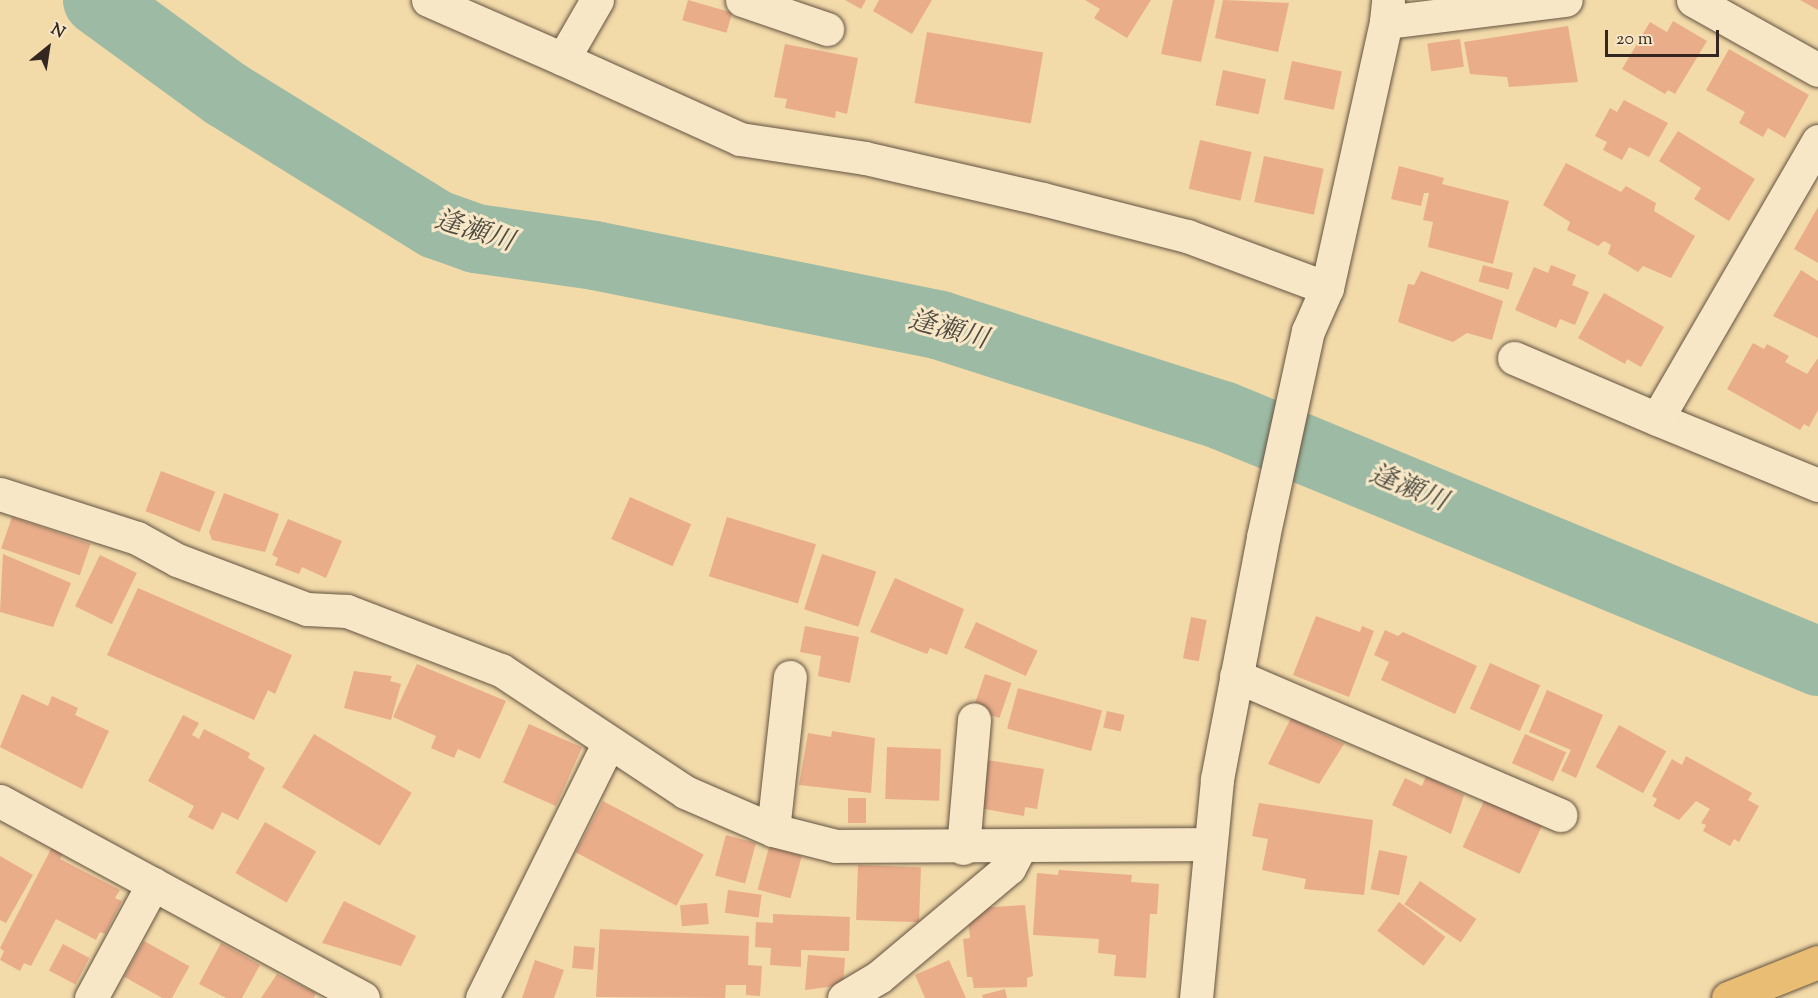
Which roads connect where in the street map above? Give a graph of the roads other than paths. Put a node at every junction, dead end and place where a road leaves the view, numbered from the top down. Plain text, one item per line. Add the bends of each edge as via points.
1 (428, 0) edge
2 (597, 0) edge
3 (742, 0) edge
4 (1566, 0) edge
5 (1693, 0) edge
6 (1513, 3) edge
7 (1387, 11) edge
8 (828, 29) dead end
9 (563, 58) junction
10 (1818, 70) edge
11 (1818, 141) edge
12 (1328, 288) junction
13 (1514, 358) dead end
14 (1657, 419) junction
15 (1818, 486) edge
16 (0, 494) edge
17 (1236, 676) junction
18 (790, 677) dead end
19 (975, 719) dead end
20 (608, 744) junction
21 (0, 801) edge
22 (1560, 815) dead end
23 (773, 830) junction
24 (1209, 844) junction
25 (1020, 847) junction
26 (963, 848) junction
27 (153, 884) junction
28 (1818, 962) edge
29 (91, 998) edge
30 (363, 998) edge
31 (482, 998) edge
32 (844, 998) edge
33 (1196, 998) edge
34 (1728, 998) edge

1 - 9 street
2 - 9 street
3 - 8 street
4 - 6 street
5 - 10 street
6 - 7 street
7 - 12 street
9 - 12 street via 740,139 865,158 1043,199 1187,237
11 - 14 street
12 - 17 street via 1308,331
13 - 14 street
14 - 15 street
16 - 20 street via 137,538 177,560 307,609 347,611 401,628 501,670
17 - 22 street
17 - 24 street
18 - 23 street
19 - 26 street
20 - 23 street via 685,792
20 - 31 street
21 - 27 street
23 - 26 street via 836,846
24 - 25 street
24 - 33 street
25 - 26 street
25 - 32 street via 1009,868 879,977
27 - 29 street
27 - 30 street
28 - 34 highway

